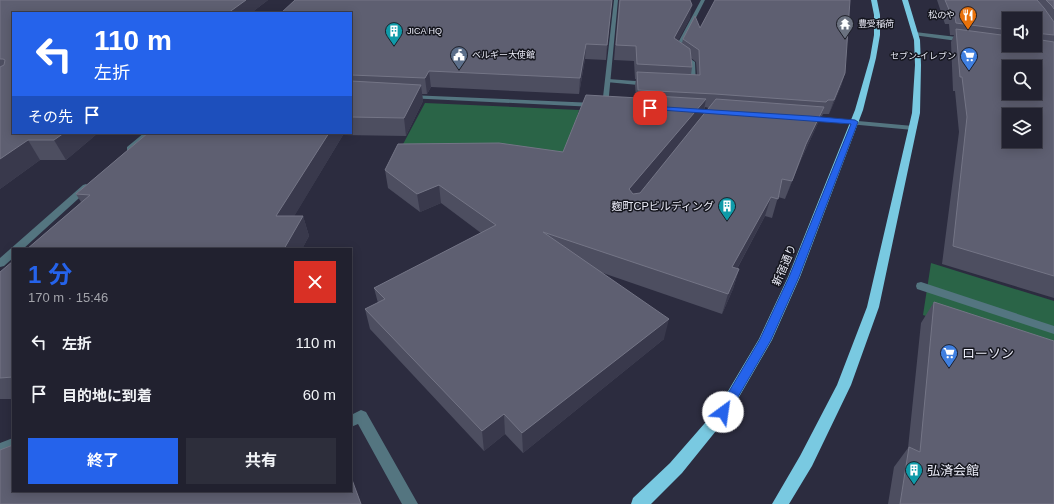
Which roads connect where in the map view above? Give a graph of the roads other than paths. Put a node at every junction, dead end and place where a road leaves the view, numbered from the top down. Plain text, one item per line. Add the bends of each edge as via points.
1 (616, 0) edge
2 (703, 0) edge
3 (874, 0) edge
4 (905, 0) edge
5 (916, 34) junction
6 (968, 41) edge
7 (608, 81) junction
8 (655, 84) edge
9 (686, 86) edge
10 (405, 96) edge
11 (802, 117) edge
12 (855, 122) junction
13 (913, 128) junction
14 (147, 134) edge
15 (124, 154) edge
16 (94, 180) edge
17 (18, 248) edge
18 (12, 253) edge
19 (0, 264) edge
20 (921, 286) dead end
21 (1054, 330) edge
22 (352, 420) edge
23 (12, 444) edge
24 (0, 450) edge
25 (410, 504) edge
26 (638, 504) edge
27 (780, 504) edge

1 - 7 street
2 - 9 street via 676,52 692,62 694,86
3 - 12 highway, 新宿通り via 877,15 873,58
4 - 5 highway
5 - 6 street
5 - 13 highway via 918,65
7 - 8 street
7 - 10 street via 609,106
11 - 12 street
12 - 13 street
12 - 26 highway, 新宿通り via 794,277 765,340 723,412 676,468
13 - 27 highway via 873,307 844,385 806,461
14 - 15 street
16 - 17 street
18 - 19 street
20 - 21 street
22 - 25 street via 361,416
23 - 24 street

